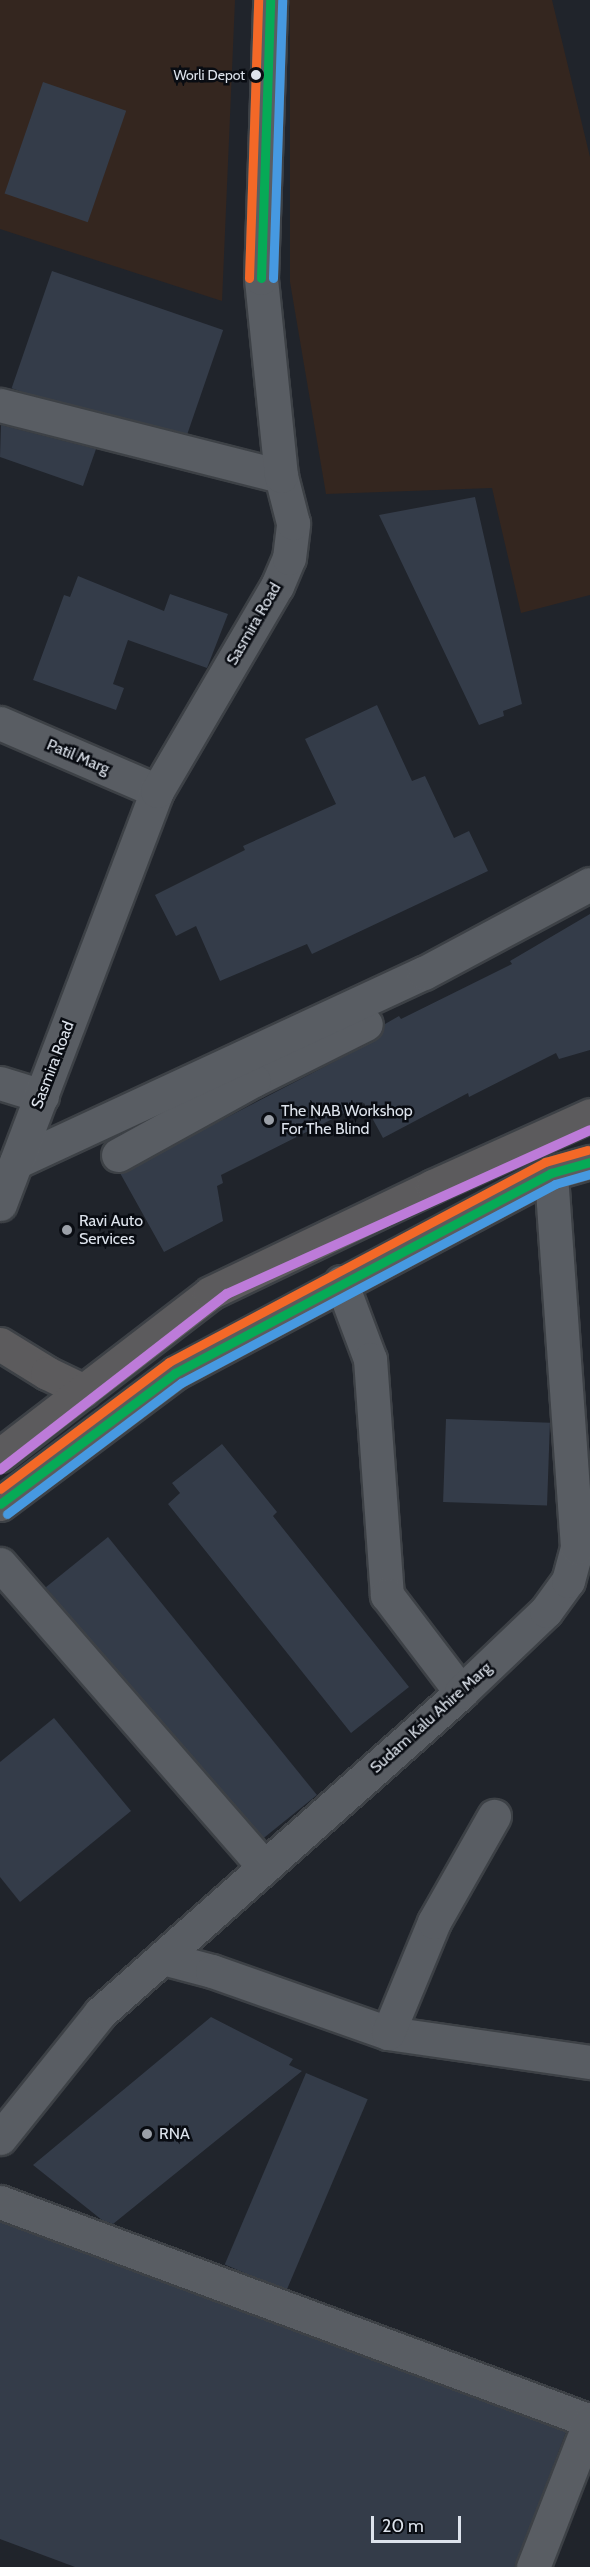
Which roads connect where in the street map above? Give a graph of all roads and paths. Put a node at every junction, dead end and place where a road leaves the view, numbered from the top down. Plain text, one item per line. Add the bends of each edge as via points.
1 (270, 0) edge
2 (0, 405) edge
3 (280, 476) junction
4 (0, 723) edge
5 (157, 791) junction
6 (590, 884) edge
7 (376, 1019) dead end
8 (249, 1069) junction
9 (0, 1083) edge
10 (42, 1096) junction
11 (590, 1114) edge
12 (118, 1155) dead end
13 (590, 1162) edge
14 (551, 1173) junction
15 (6, 1183) edge
16 (341, 1282) junction
17 (0, 1344) edge
18 (84, 1391) junction
19 (0, 1455) edge
20 (0, 1504) edge
21 (0, 1564) edge
22 (461, 1692) junction
23 (494, 1816) dead end
24 (264, 1867) junction
25 (163, 1958) junction
26 (388, 2033) junction
27 (590, 2062) edge
28 (0, 2138) edge
29 (0, 2202) edge
30 (532, 2567) edge

1 - 3 street, Sasmira Road via 261,278
2 - 3 street
3 - 5 street, Sasmira Road via 293,523 289,558 277,586
4 - 5 street, Patil Marg
5 - 10 street, Sasmira Road
6 - 8 street
7 - 8 street
8 - 12 street
8 - 15 street
9 - 10 street
10 - 15 street, Sasmira Road
11 - 18 main road via 210,1293
13 - 14 main road
14 - 16 main road
14 - 22 street, Sudam Kalu Ahire Marg via 577,1547 567,1581 546,1611
16 - 20 main road via 175,1373
16 - 22 street via 370,1359 387,1595
17 - 18 main road
18 - 19 main road
21 - 24 street
22 - 24 street, Sudam Kalu Ahire Marg
23 - 26 street via 434,1922
24 - 25 street, Sudam Kalu Ahire Marg
25 - 26 street via 212,1971
25 - 28 street, Sudam Kalu Ahire Marg via 99,2013
26 - 27 street
29 - 30 street via 590,2421

